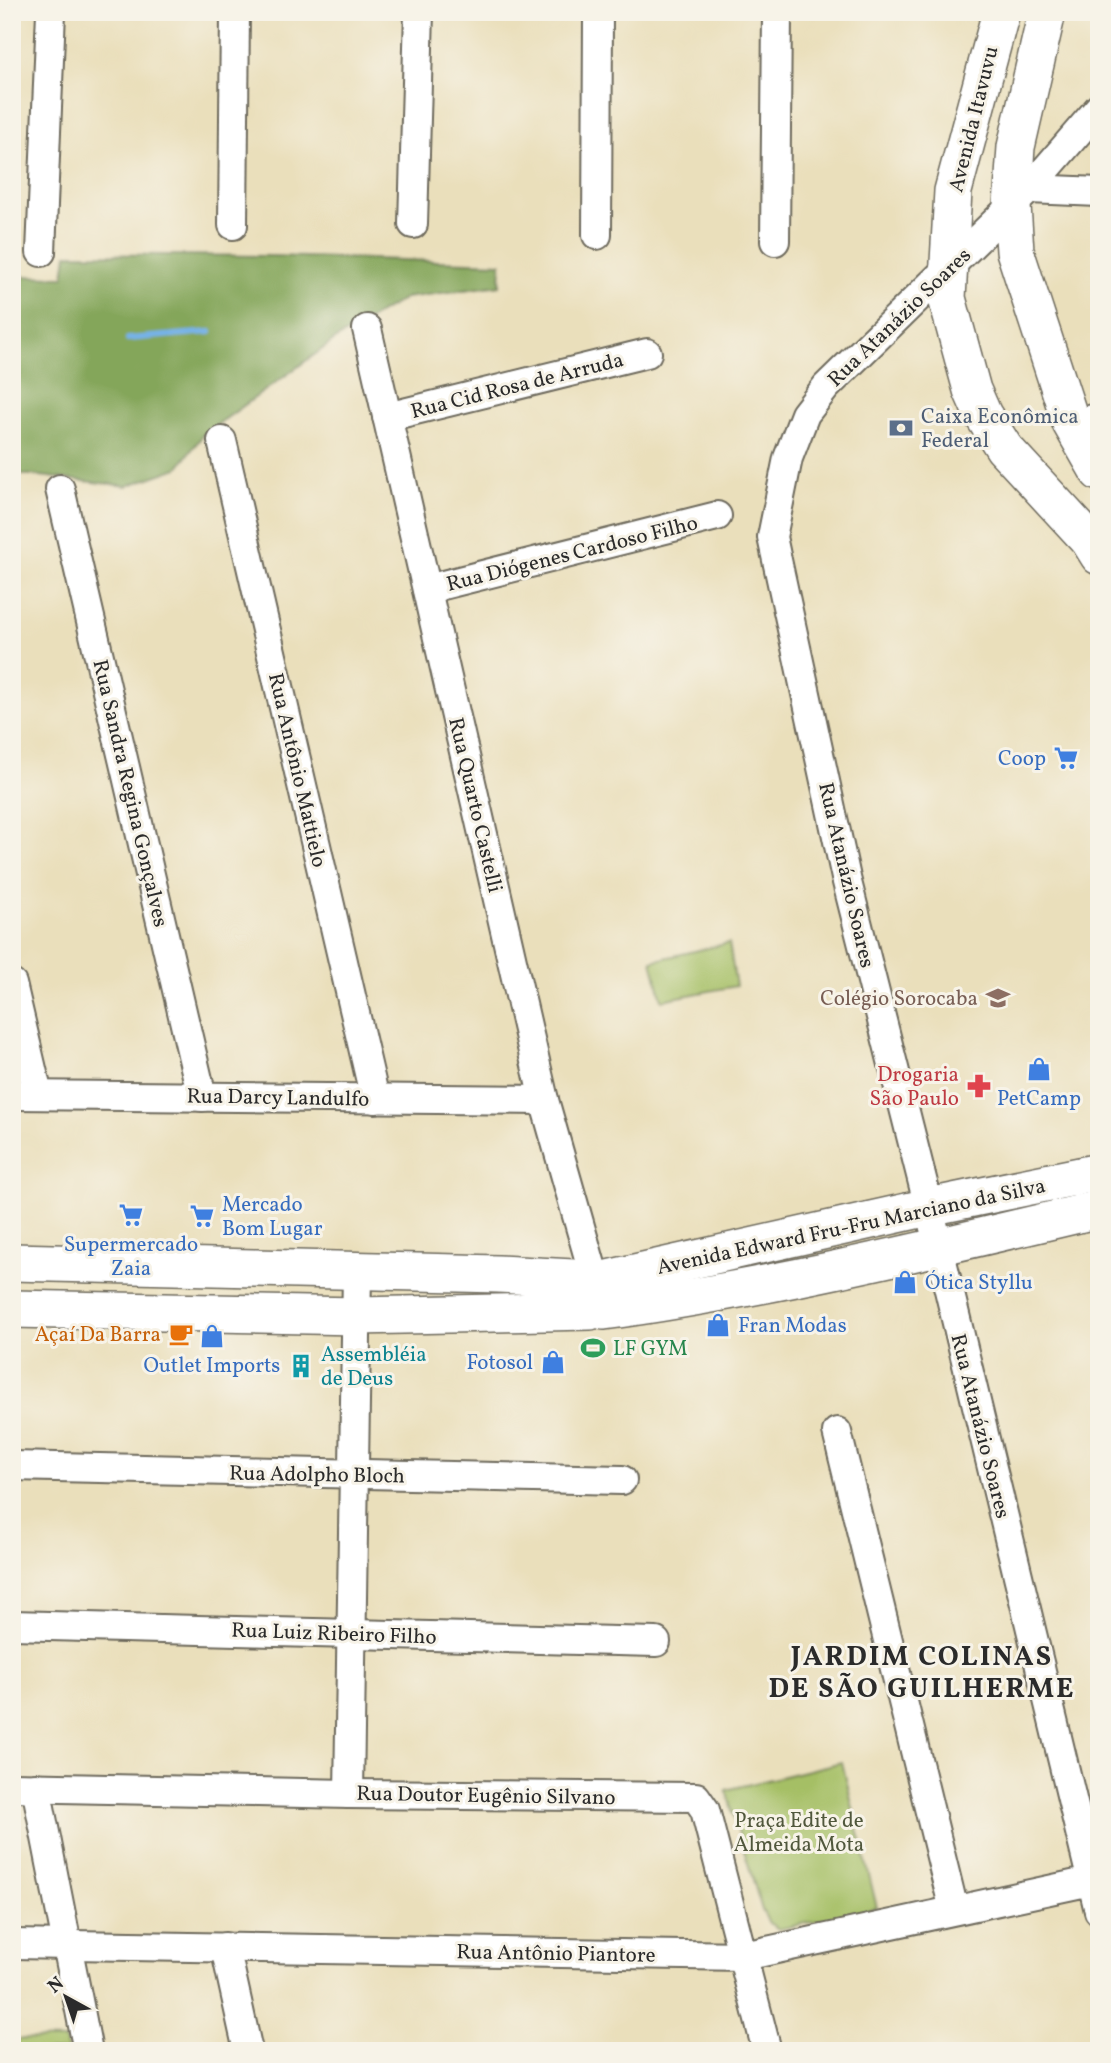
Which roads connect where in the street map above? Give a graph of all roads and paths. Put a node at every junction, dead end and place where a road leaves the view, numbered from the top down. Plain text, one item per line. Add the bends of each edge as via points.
1 (51, 12) edge
2 (235, 12) edge
3 (419, 12) edge
4 (598, 12) edge
5 (777, 12) edge
6 (1001, 12) edge
7 (1047, 12) edge
8 (1099, 108) edge
9 (1099, 192) edge
10 (1021, 197) junction
11 (413, 224) dead end
12 (233, 225) dead end
13 (597, 235) dead end
14 (775, 241) dead end
15 (41, 252) dead end
16 (948, 269) junction
17 (367, 329) dead end
18 (647, 353) dead end
19 (387, 416) junction
20 (1085, 420) edge
21 (222, 440) dead end
22 (1097, 466) edge
23 (60, 489) dead end
24 (717, 516) dead end
25 (1099, 556) edge
26 (427, 589) junction
27 (12, 984) edge
28 (25, 1095) edge
29 (202, 1097) junction
30 (374, 1098) junction
31 (544, 1100) junction
32 (1097, 1172) edge
33 (929, 1207) junction
34 (1099, 1209) edge
35 (938, 1247) junction
36 (12, 1262) edge
37 (357, 1271) junction
38 (597, 1292) junction
39 (12, 1309) edge
40 (358, 1317) junction
41 (837, 1433) dead end
42 (12, 1466) edge
43 (355, 1475) junction
44 (622, 1480) dead end
45 (12, 1625) edge
46 (352, 1634) junction
47 (656, 1642) dead end
48 (24, 1787) edge
49 (349, 1794) junction
50 (1091, 1881) junction
51 (954, 1910) junction
52 (1099, 1911) edge
53 (12, 1944) edge
54 (65, 1945) junction
55 (225, 1947) junction
56 (744, 1956) junction
57 (88, 2051) edge
58 (248, 2051) edge
59 (767, 2051) edge

1 - 15 street
2 - 12 street
3 - 11 street
4 - 13 street
5 - 14 street
6 - 16 main road, Avenida Itavuvu via 953,191
7 - 10 main road via 1016,147
8 - 10 street, Rua Atanázio Soares
9 - 10 street
10 - 16 street, Rua Atanázio Soares
10 - 20 main road via 1015,251
16 - 25 main road, Avenida Itavuvu via 947,298 983,415 1004,448
16 - 33 street, Rua Atanázio Soares via 826,387 806,414 788,458 772,537 843,864
17 - 19 street, Rua Quarto Castelli
18 - 19 street, Rua Cid Rosa de Arruda
19 - 26 street, Rua Quarto Castelli
20 - 22 main road
21 - 30 street, Rua Antônio Mattielo
23 - 29 street, Rua Sandra Regina Gonçalves
24 - 26 street, Rua Diógenes Cardoso Filho
26 - 31 street, Rua Quarto Castelli
27 - 28 street
28 - 29 street, Rua Darcy Landulfo
29 - 30 street, Rua Darcy Landulfo
30 - 31 street, Rua Darcy Landulfo
31 - 38 street, Rua Quarto Castelli
32 - 33 main road, Avenida Edward Fru-Fru Marciano da Silva
33 - 35 street, Rua Atanázio Soares
33 - 38 main road, Avenida Edward Fru-Fru Marciano da Silva
34 - 35 main road, Avenida Edward Fru-Fru Marciano da Silva
35 - 38 main road, Avenida Edward Fru-Fru Marciano da Silva via 678,1301
35 - 50 street, Rua Atanázio Soares
36 - 37 main road, Avenida Edward Fru-Fru Marciano da Silva
37 - 38 main road, Avenida Edward Fru-Fru Marciano da Silva via 498,1274
37 - 40 street
38 - 40 main road, Avenida Edward Fru-Fru Marciano da Silva
39 - 40 main road, Avenida Edward Fru-Fru Marciano da Silva
40 - 43 street
41 - 51 street
42 - 43 street, Rua Adolpho Bloch
43 - 44 street, Rua Adolpho Bloch
43 - 46 street
45 - 46 street, Rua Luiz Ribeiro Filho
46 - 47 street, Rua Luiz Ribeiro Filho
46 - 49 street
48 - 49 street, Rua Doutor Eugênio Silvano
48 - 54 street
49 - 56 street, Rua Doutor Eugênio Silvano via 696,1797 705,1810
50 - 51 street, Rua Antônio Piantore
50 - 52 street, Rua Atanázio Soares
51 - 56 street, Rua Antônio Piantore
53 - 54 street, Rua Antônio Piantore
54 - 55 street, Rua Antônio Piantore
54 - 57 street
55 - 56 street, Rua Antônio Piantore
55 - 58 street
56 - 59 street, Rua Doutor Eugênio Silvano

